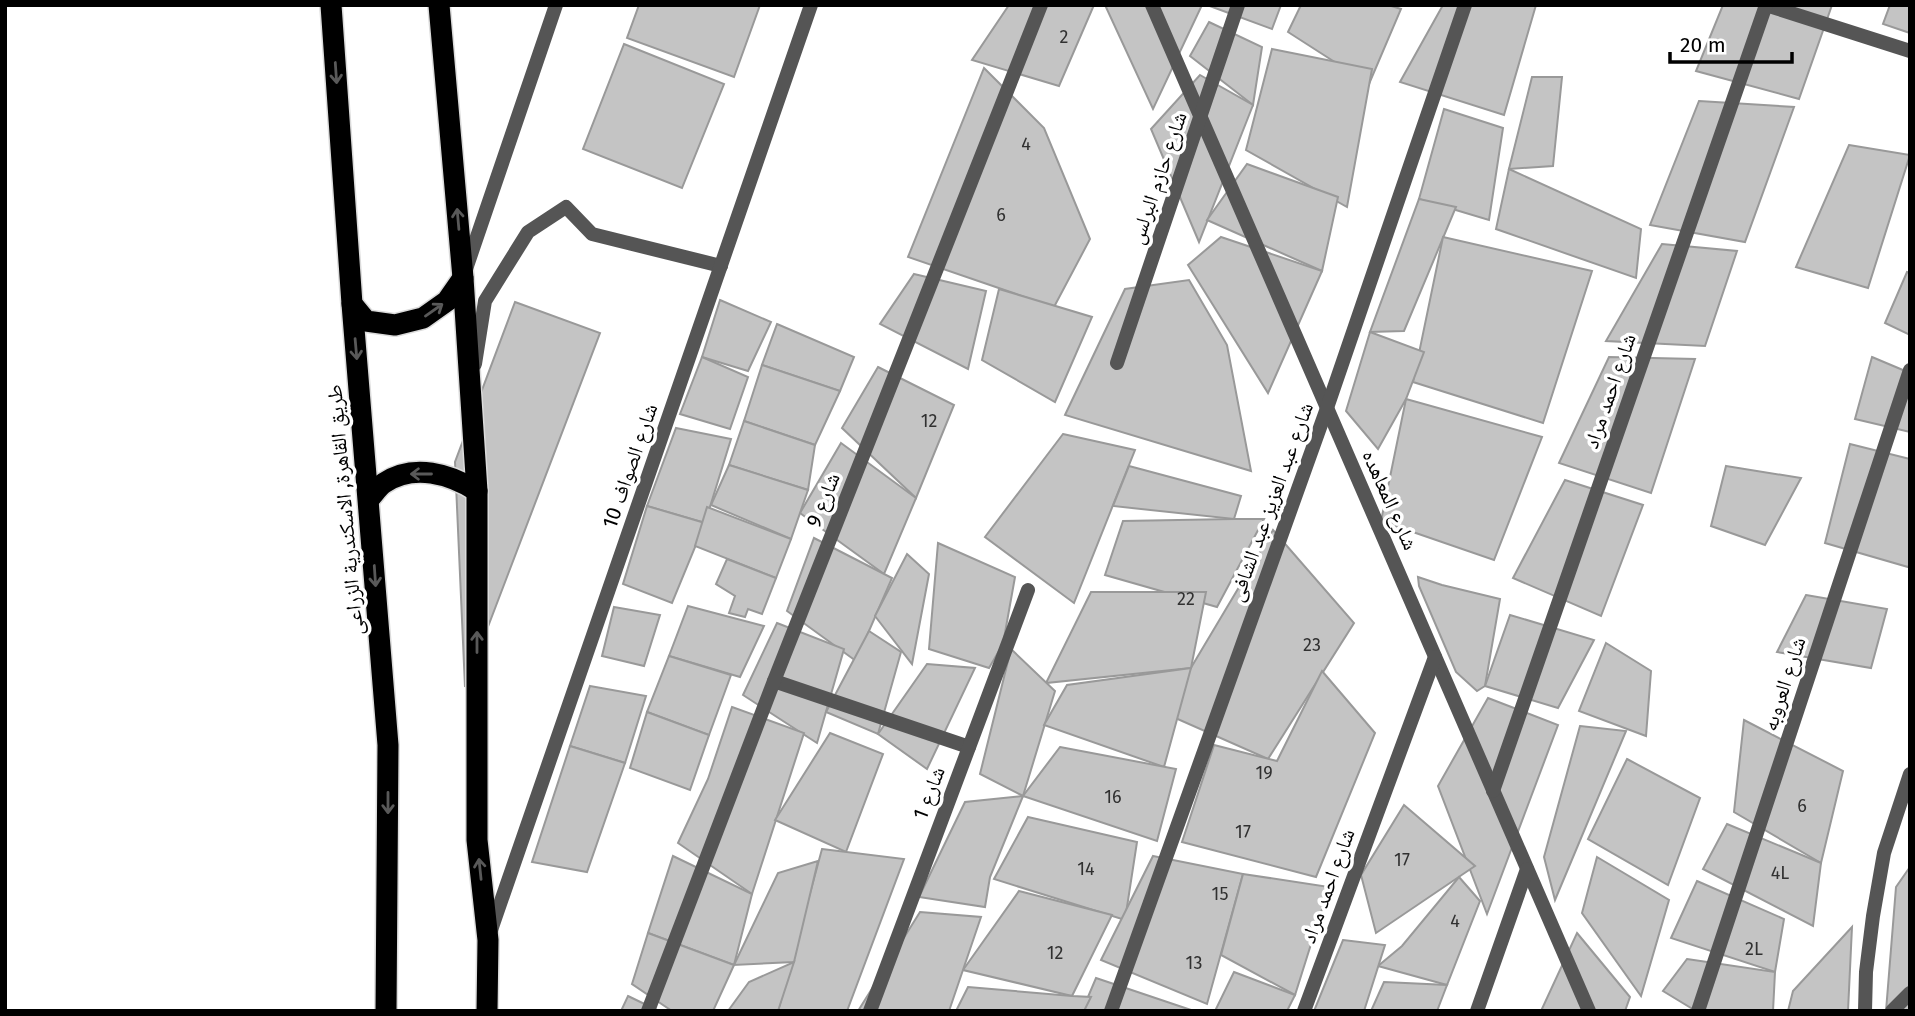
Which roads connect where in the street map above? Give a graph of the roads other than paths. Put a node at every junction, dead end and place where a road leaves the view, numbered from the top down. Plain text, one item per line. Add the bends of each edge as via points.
1 (331, 5) edge
2 (439, 5) edge
3 (556, 5) edge
4 (811, 5) edge
5 (1041, 5) edge
6 (1152, 5) edge
7 (1238, 5) edge
8 (1465, 5) edge
9 (1766, 5) edge
10 (1910, 51) edge
11 (1201, 118) junction
12 (721, 266) junction
13 (463, 278) junction
14 (352, 304) junction
15 (1117, 363) dead end
16 (1910, 370) edge
17 (471, 393) junction
18 (1327, 408) junction
19 (477, 491) junction
20 (369, 499) junction
21 (1028, 590) dead end
22 (1435, 657) junction
23 (774, 681) junction
24 (969, 747) junction
25 (1910, 774) edge
26 (1493, 791) junction
27 (1527, 869) junction
28 (488, 940) junction
29 (1910, 993) edge
30 (386, 1011) edge
31 (487, 1011) edge
32 (648, 1011) edge
33 (870, 1011) edge
34 (1111, 1011) edge
35 (1304, 1011) edge
36 (1477, 1011) edge
37 (1589, 1011) edge
38 (1698, 1011) edge
39 (1865, 1011) edge
40 (1892, 1011) edge

1 -> 14 highway, طريق القاهرة, الاسكندرية الزراعى
13 -> 2 highway
3 - 13 street
4 - 12 street, شارع الصواف 10
5 - 23 street, شارع 9
6 - 11 street, شارع المعاهده
7 - 11 street, شارع حازم البرلس
8 - 18 street, شارع عبد العزيز عبد الشافى
9 - 10 street
9 - 26 street, شارع احمد مراد
11 - 15 street, شارع حازم البرلس
11 - 18 street, شارع المعاهده
12 - 17 street via 592,234 566,207 528,232 485,301
12 - 28 street, شارع الصواف 10
14 -> 13 highway via 366,321 395,325 423,318 447,302
13 - 17 highway
14 -> 20 highway, طريق القاهرة, الاسكندرية الزراعى
16 - 38 street, شارع العروبه
17 - 19 highway
18 - 22 street, شارع المعاهده
18 - 34 street, شارع عبد العزيز عبد الشافى
19 -> 20 highway via 446,475 425,472 395,477
28 -> 19 highway via 477,840
20 -> 30 highway, طريق القاهرة, الاسكندرية الزراعى via 388,745
21 - 24 street, شارع 1
22 - 26 street, شارع المعاهده
22 - 35 street, شارع احمد مراد
23 - 24 street
23 - 32 street, شارع 9
24 - 33 street, شارع 1
25 - 39 street via 1884,853 1866,972
26 - 27 street, شارع المعاهده
27 - 36 street
27 - 37 street, شارع المعاهده
28 - 31 highway
29 - 40 street

